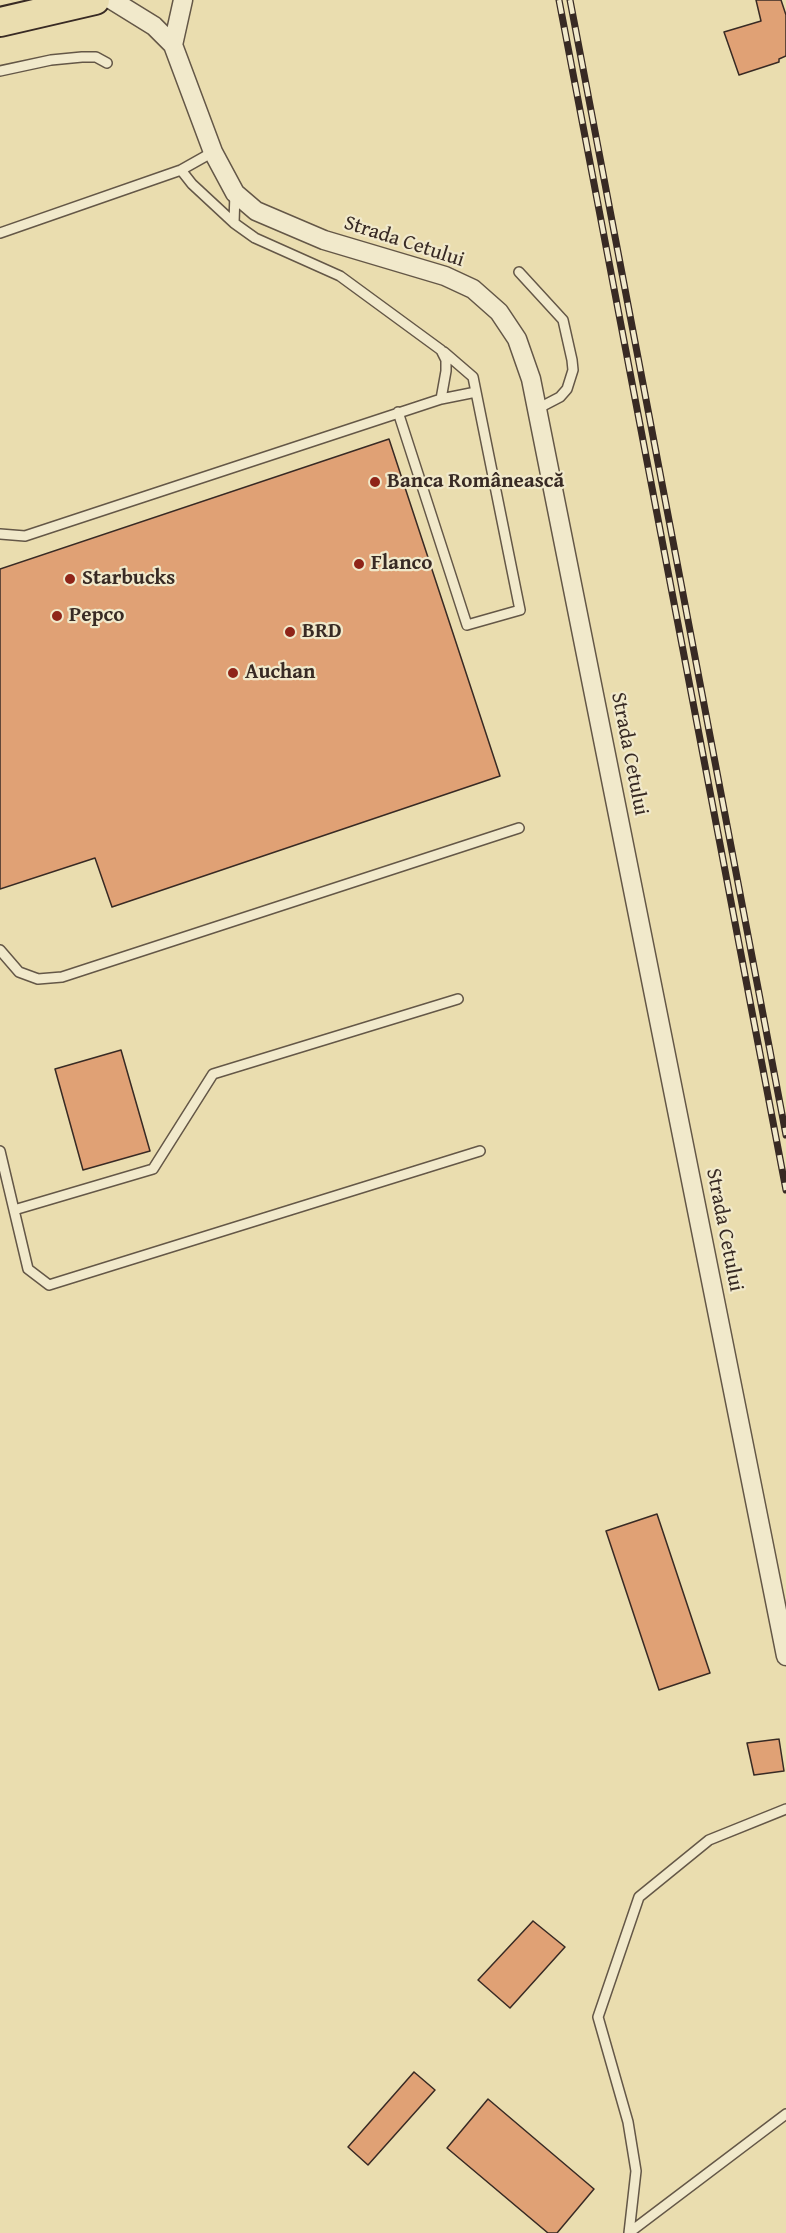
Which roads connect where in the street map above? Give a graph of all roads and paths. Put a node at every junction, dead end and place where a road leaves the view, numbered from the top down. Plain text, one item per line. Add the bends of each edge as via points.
1 (95, 0) edge
2 (112, 0) edge
3 (183, 0) edge
4 (0, 22) edge
5 (173, 45) junction
6 (107, 63) dead end
7 (0, 71) edge
8 (213, 152) junction
9 (181, 170) junction
10 (235, 193) junction
11 (234, 223) junction
12 (0, 233) edge
13 (519, 272) dead end
14 (441, 350) junction
15 (476, 392) junction
16 (441, 399) junction
17 (537, 409) junction
18 (398, 412) junction
19 (0, 534) edge
20 (519, 828) dead end
21 (0, 950) edge
22 (458, 999) dead end
23 (0, 1151) edge
24 (480, 1151) dead end
25 (14, 1210) junction
26 (786, 1656) edge
27 (786, 1809) edge
28 (786, 2114) edge
29 (630, 2233) edge

1 - 4 main road
2 - 5 street, Strada Cetului via 154,26
3 - 5 street
5 - 8 street, Strada Cetului
6 - 7 lane via 96,57 82,57
8 - 9 lane
8 - 10 street, Strada Cetului
9 - 11 lane
9 - 12 lane
10 - 11 lane
10 - 17 street, Strada Cetului via 256,211 279,222 324,240 445,276 473,289 500,312 517,339
11 - 14 lane via 255,238 340,276
13 - 17 lane via 564,320 572,360 567,389
14 - 15 lane via 473,377
14 - 16 lane via 446,371
15 - 16 lane
15 - 18 lane via 520,610 467,625
16 - 18 lane
17 - 26 street, Strada Cetului
18 - 19 lane via 25,536
20 - 21 lane via 62,977 38,979 19,972
22 - 25 lane via 213,1074 153,1169
23 - 25 lane
24 - 25 lane via 49,1285 28,1269
27 - 29 lane via 709,1840 639,1897 598,2017 628,2122 636,2171
28 - 29 lane

